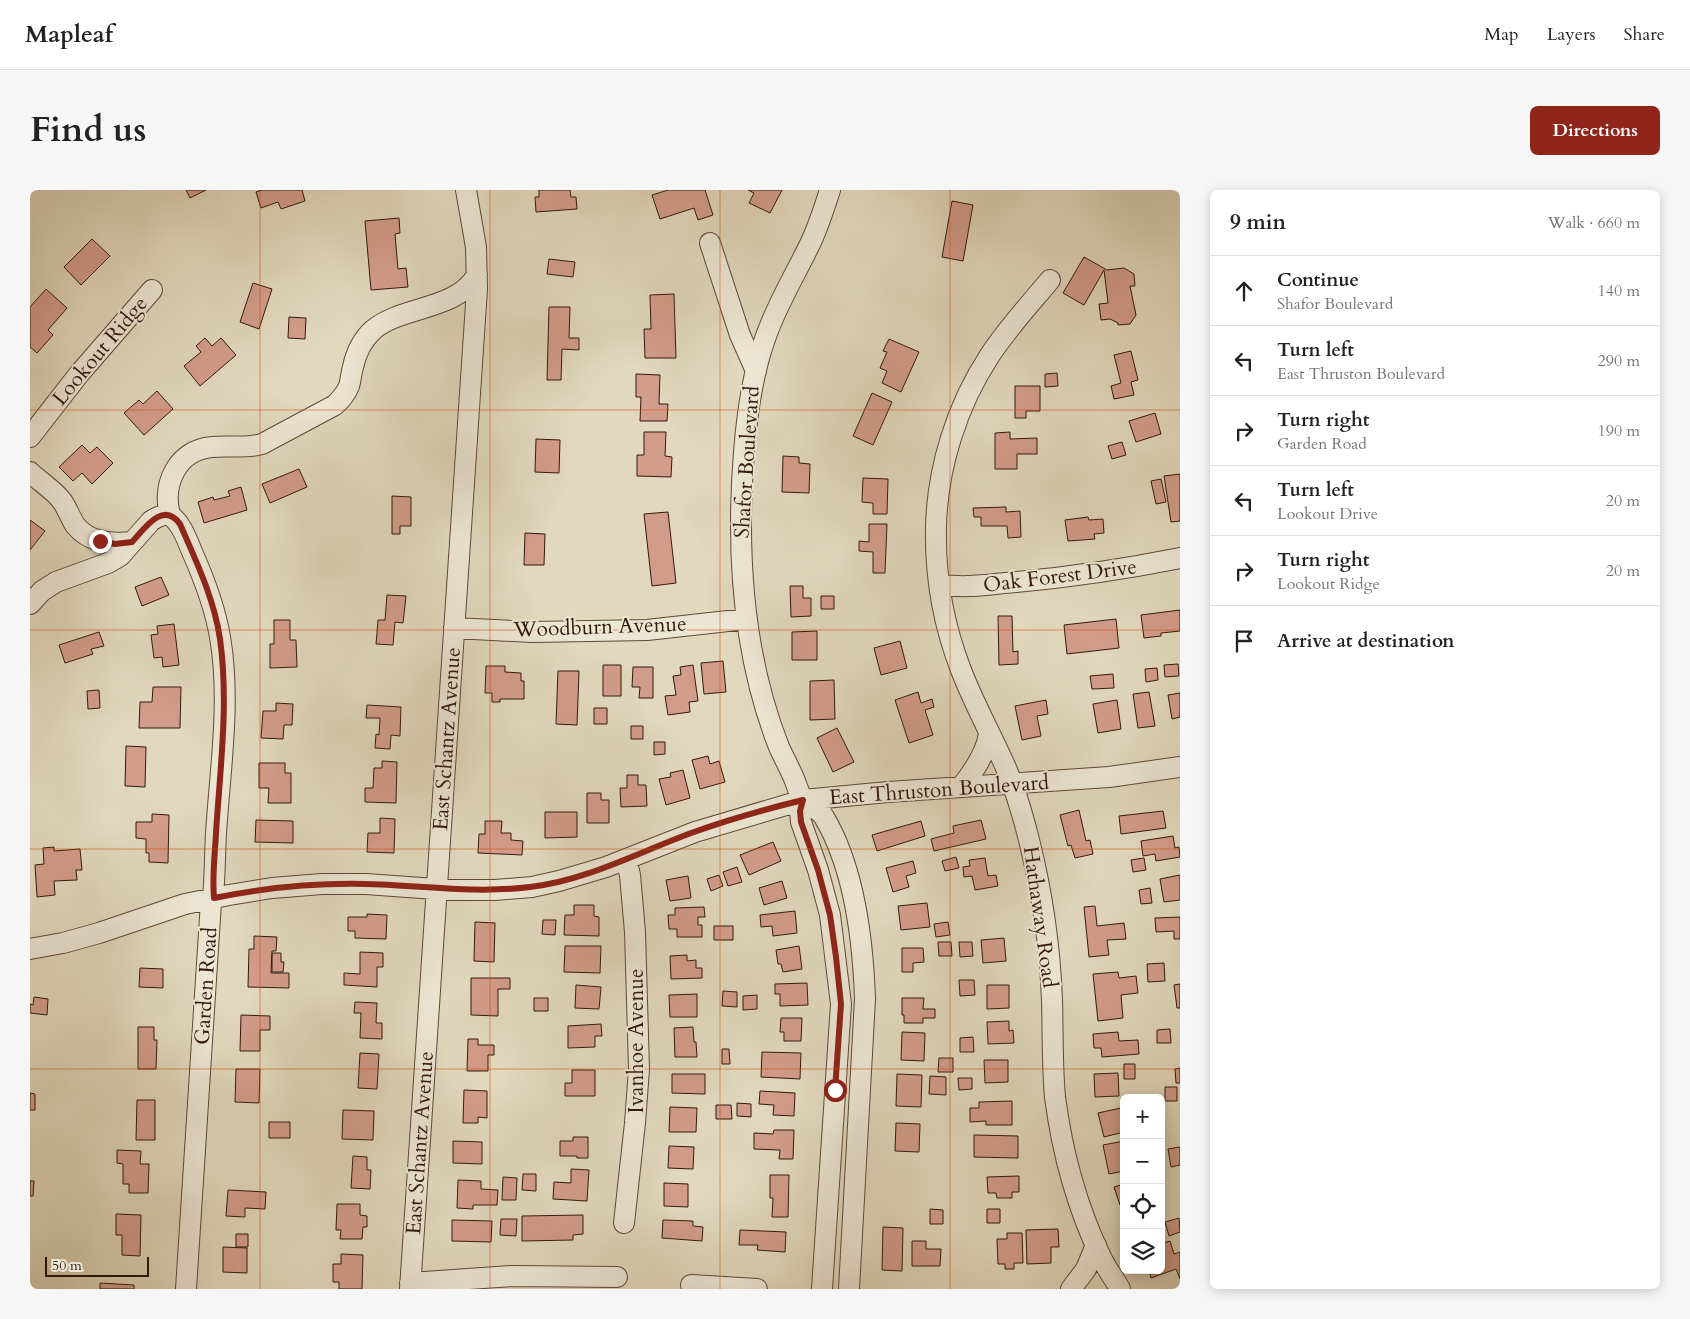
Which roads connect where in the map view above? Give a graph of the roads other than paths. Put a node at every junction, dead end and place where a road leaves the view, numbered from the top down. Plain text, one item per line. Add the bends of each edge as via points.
1 (466, 190) edge
2 (830, 190) edge
3 (710, 243) dead end
4 (477, 275) junction
5 (1050, 280) dead end
6 (152, 290) dead end
7 (756, 371) junction
8 (30, 437) edge
9 (30, 472) edge
10 (170, 515) junction
11 (132, 542) junction
12 (1180, 558) edge
13 (939, 584) junction
14 (30, 604) edge
15 (746, 619) junction
16 (454, 628) junction
17 (989, 734) junction
18 (1180, 767) edge
19 (1013, 784) junction
20 (961, 787) junction
21 (803, 800) junction
22 (626, 859) junction
23 (437, 888) junction
24 (214, 898) junction
25 (30, 949) edge
26 (838, 1051) junction
27 (863, 1052) junction
28 (624, 1223) dead end
29 (1096, 1245) junction
30 (617, 1277) dead end
31 (446, 1285) edge
32 (691, 1285) dead end
33 (410, 1286) edge
34 (186, 1289) edge
35 (757, 1289) edge
36 (822, 1289) edge
37 (849, 1289) edge
38 (1071, 1289) edge
39 (1120, 1289) edge

1 - 4 street, East Schantz Avenue via 476,247
2 - 7 street, Shafor Boulevard via 810,245 774,313
3 - 7 street via 740,335
4 - 10 street via 460,293 386,322 365,338 357,353 350,385 335,405 262,444 203,448 190,454 174,472 168,488
4 - 16 street, East Schantz Avenue
5 - 13 street, Hathaway Road via 990,356 973,385 951,437 940,487 936,528
6 - 8 street, Lookout Ridge via 79,374
7 - 15 street, Shafor Boulevard via 747,412 740,496
9 - 11 street via 54,492 86,535 115,544
10 - 11 street via 151,521
10 - 24 street, Garden Road via 180,524 203,576 213,606 224,669
11 - 14 street via 120,556 56,582
12 - 13 street, Oak Forest Drive via 1054,578 960,587
13 - 17 street, Hathaway Road via 949,633
15 - 16 street, Woodburn Avenue via 647,630 532,632
15 - 21 street, Shafor Boulevard via 764,704
16 - 23 street, East Schantz Avenue
17 - 19 street, Hathaway Road
17 - 20 street via 980,759
18 - 19 street, East Thruston Boulevard via 1109,777
19 - 20 street, East Thruston Boulevard
19 - 29 street, Hathaway Road via 1029,839 1049,951 1052,1055 1062,1137 1071,1175
20 - 21 street, East Thruston Boulevard
21 - 22 street, East Thruston Boulevard via 695,832
21 - 26 street, Shafor Boulevard via 801,822 818,870 835,949 841,1004
21 - 27 street, Shafor Boulevard via 818,809 828,825 845,869 858,917 864,961
22 - 23 street, East Thruston Boulevard via 532,887 495,890
22 - 28 street, Ivanhoe Avenue via 635,932 639,1069
23 - 24 street, East Thruston Boulevard via 322,884
23 - 33 street, East Schantz Avenue
24 - 25 street, East Thruston Boulevard via 174,907 90,936
24 - 34 street, Garden Road via 211,902
26 - 27 street
26 - 36 street, Shafor Boulevard
27 - 37 street, Shafor Boulevard
29 - 38 street via 1086,1268
29 - 39 street, Hathaway Road
30 - 31 street via 512,1276
31 - 33 street
32 - 35 street

